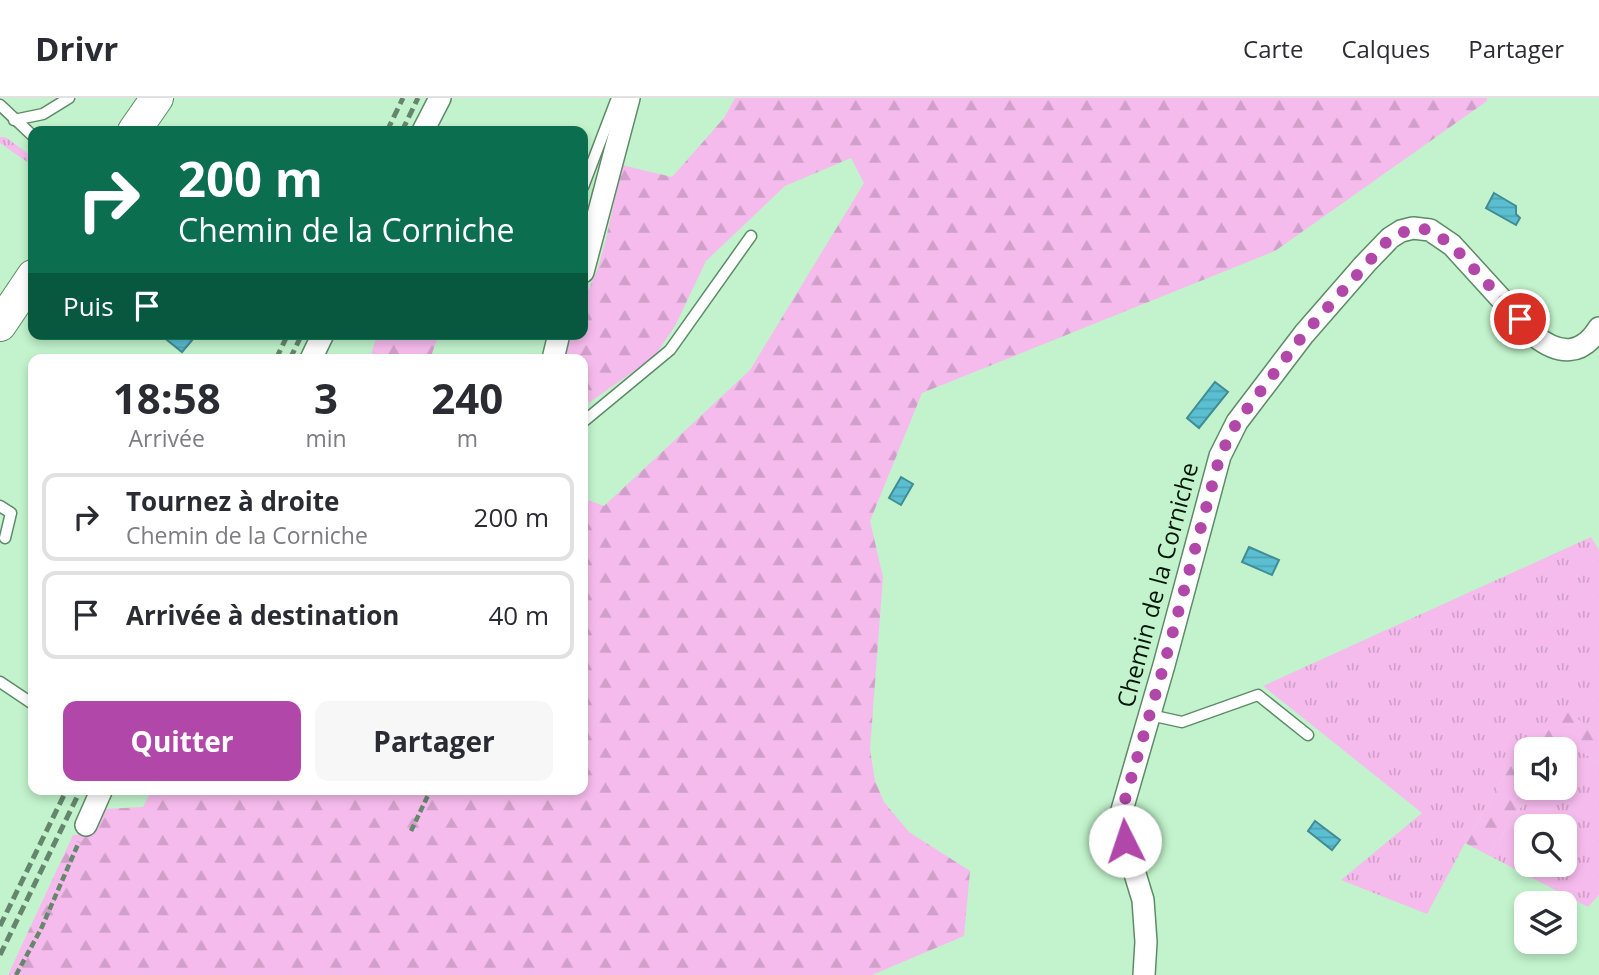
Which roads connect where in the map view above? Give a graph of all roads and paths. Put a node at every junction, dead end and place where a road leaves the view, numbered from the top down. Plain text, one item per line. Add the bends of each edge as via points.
1 (69, 98) edge
2 (157, 98) edge
3 (440, 98) edge
4 (617, 98) edge
5 (629, 98) edge
6 (0, 105) edge
7 (14, 120) junction
8 (137, 126) edge
9 (426, 126) edge
10 (28, 132) edge
11 (588, 174) edge
12 (751, 236) dead end
13 (588, 253) edge
14 (28, 283) edge
15 (0, 325) edge
16 (1599, 327) edge
17 (588, 418) edge
18 (0, 506) edge
19 (5, 538) dead end
20 (0, 682) edge
21 (28, 701) edge
22 (1150, 715) junction
23 (1308, 735) dead end
24 (99, 795) edge
25 (428, 795) edge
26 (86, 825) joint
27 (411, 831) dead end
28 (19, 968) junction
29 (16, 975) edge
30 (25, 975) edge
31 (1144, 975) edge

1 - 7 lane via 43,114
2 - 8 main road
3 - 9 street
4 - 11 lane
5 - 13 street
6 - 7 lane
7 - 10 lane
12 - 17 lane via 670,350
14 - 15 main road
16 - 22 street, Chemin de la Corniche via 1577,349 1547,346 1440,235 1413,228 1390,238 1304,334 1237,422 1220,456
18 - 19 lane via 11,513
20 - 21 lane
22 - 23 lane via 1182,722 1258,695
22 - 31 street, Chemin de la Corniche via 1122,810 1143,900
24 - 26 street
25 - 27 path
26 - 28 path
28 - 29 path
28 - 30 path

